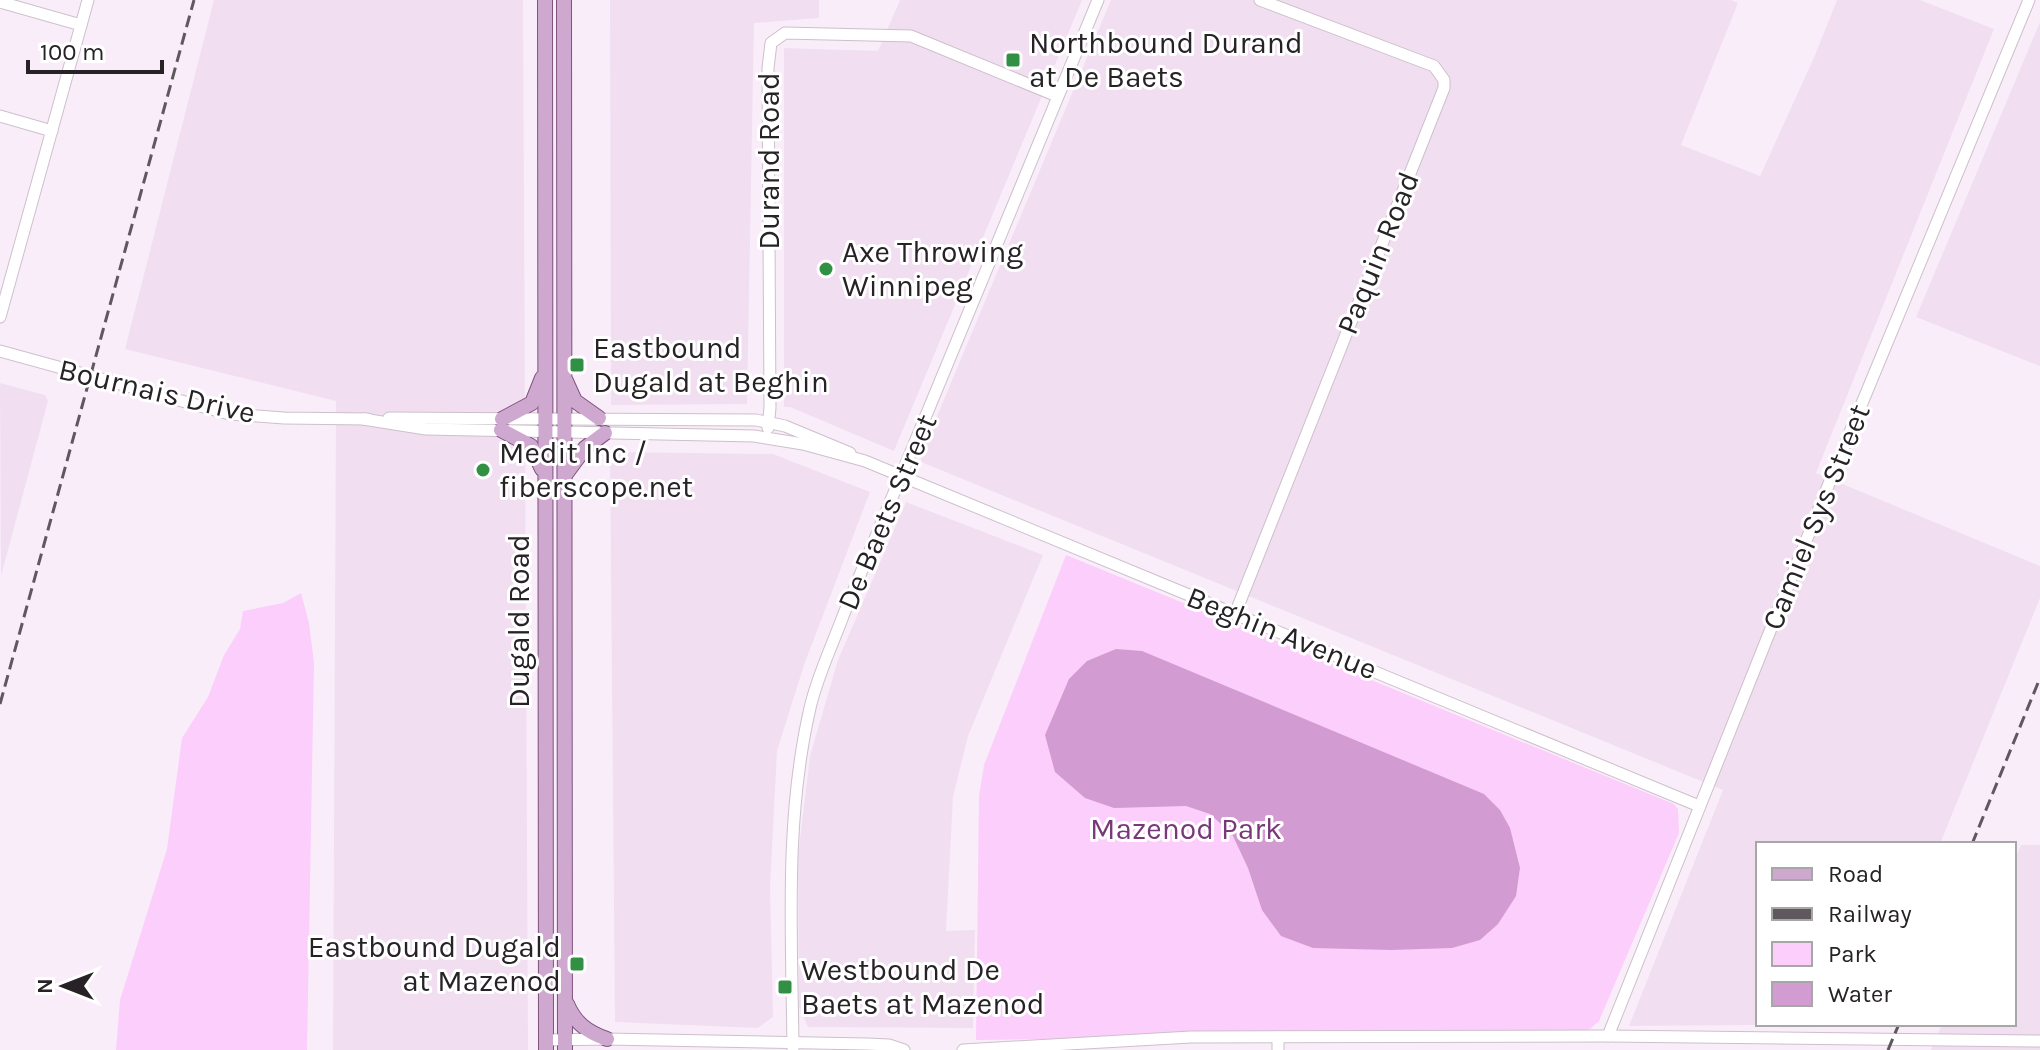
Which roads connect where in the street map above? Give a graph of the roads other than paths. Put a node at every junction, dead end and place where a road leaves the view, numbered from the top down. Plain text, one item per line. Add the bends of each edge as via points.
1 (88, 0) edge
2 (545, 0) edge
3 (564, 0) edge
4 (1098, 0) edge
5 (1260, 0) edge
6 (2029, 0) edge
7 (0, 2) edge
8 (81, 25) junction
9 (1057, 96) junction
10 (0, 116) edge
11 (52, 131) junction
12 (0, 317) edge
13 (0, 351) edge
14 (546, 366) junction
15 (564, 377) junction
16 (599, 418) junction
17 (768, 423) junction
18 (546, 424) junction
19 (501, 425) junction
20 (564, 425) junction
21 (605, 433) junction
22 (766, 438) junction
23 (865, 461) junction
24 (565, 475) junction
25 (902, 477) junction
26 (544, 480) junction
27 (1235, 614) junction
28 (1699, 806) junction
29 (565, 999) junction
30 (1608, 1036) junction
31 (1278, 1037) junction
32 (607, 1039) junction
33 (2040, 1041) edge
34 (565, 1044) edge
35 (546, 1045) edge
36 (793, 1047) edge
37 (904, 1050) edge
38 (963, 1050) edge
39 (1278, 1050) edge

1 - 8 street
2 - 14 main road, Dugald Road
3 - 15 main road, Dugald Road
4 - 9 street, De Baets Street
5 - 27 street, Paquin Road via 1434,66 1444,88
6 - 28 street, Camiel Sys Street
7 - 8 street
8 - 11 street
9 - 17 street, Durand Road via 911,36 785,33 771,43
9 - 25 street, De Baets Street
10 - 11 street
11 - 12 street
13 - 19 street, Bournais Drive via 187,404 252,416 425,416
14 - 18 main road, Dugald Road
14 - 19 main road via 532,403
15 - 16 main road via 575,401
15 - 20 main road, Dugald Road
16 - 17 street, Beghin Avenue
16 - 20 street, Beghin Avenue
17 - 22 street, Durand Road
17 - 23 street, Beghin Avenue
18 - 19 street, Bournais Drive
18 - 20 street, Beghin Avenue
18 - 26 main road, Dugald Road
19 - 26 main road via 531,446
20 - 21 street, Beghin Avenue
20 - 24 main road, Dugald Road
21 - 22 street, Beghin Avenue
21 - 24 main road via 585,448
22 - 23 street, Beghin Avenue
23 - 25 street, Beghin Avenue
24 - 29 main road, Dugald Road
25 - 27 street, Beghin Avenue
25 - 36 street, De Baets Street via 811,706 791,856
26 - 35 main road, Dugald Road
27 - 28 street, Beghin Avenue
28 - 30 street, Camiel Sys Street
29 - 32 main road via 580,1025
29 - 34 main road, Dugald Road
30 - 31 street
30 - 33 street
31 - 38 street
31 - 39 street
32 - 34 street
32 - 36 street
34 - 35 street
36 - 37 street via 878,1045

